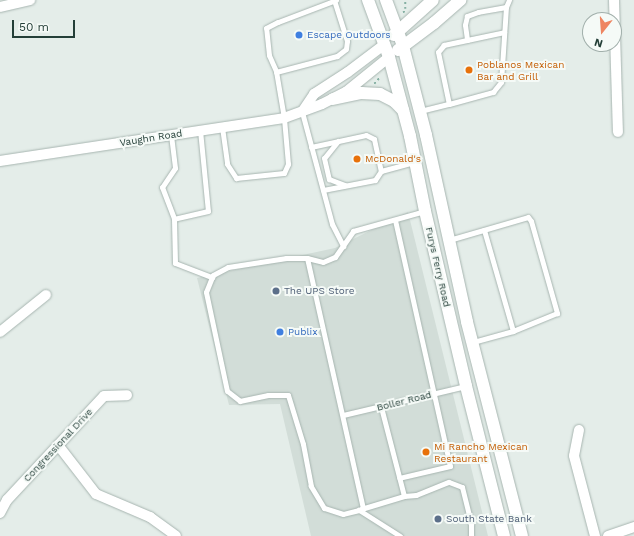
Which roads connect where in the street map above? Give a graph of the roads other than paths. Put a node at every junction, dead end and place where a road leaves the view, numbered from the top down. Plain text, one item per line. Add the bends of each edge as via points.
1 (30, 0) edge
2 (335, 0) edge
3 (368, 0) edge
4 (386, 0) edge
5 (433, 0) edge
6 (460, 0) edge
7 (509, 0) edge
8 (614, 0) edge
9 (0, 6) edge
10 (506, 7) junction
11 (398, 31) junction
12 (504, 32) junction
13 (467, 40) junction
14 (385, 44) junction
15 (404, 46) junction
16 (389, 57) junction
17 (276, 72) junction
18 (333, 99) junction
19 (449, 104) junction
20 (403, 110) junction
21 (420, 111) junction
22 (302, 112) junction
23 (284, 118) junction
24 (222, 127) junction
25 (200, 130) junction
26 (618, 132) dead end
27 (171, 135) junction
28 (338, 141) junction
29 (311, 147) junction
30 (0, 161) edge
31 (415, 162) junction
32 (381, 171) junction
33 (346, 185) junction
34 (323, 190) junction
35 (425, 211) junction
36 (174, 219) junction
37 (395, 220) junction
38 (484, 230) junction
39 (449, 240) junction
40 (343, 246) junction
41 (307, 258) junction
42 (212, 277) junction
43 (46, 295) dead end
44 (513, 331) junction
45 (0, 332) edge
46 (472, 342) junction
47 (466, 386) junction
48 (432, 394) junction
49 (127, 395) dead end
50 (381, 406) junction
51 (343, 415) junction
52 (579, 430) dead end
53 (58, 445) junction
54 (399, 478) junction
55 (404, 496) junction
56 (361, 509) junction
57 (0, 513) edge
58 (634, 527) edge
59 (176, 536) edge
60 (400, 536) edge
61 (471, 536) edge
62 (504, 536) edge
63 (522, 536) edge
64 (596, 536) edge
65 (608, 536) edge

1 - 9 street
2 - 17 lane via 267,27 265,34 269,55
2 - 17 lane via 347,41 346,49 337,56
3 - 14 main road, Furys Ferry Road
4 - 11 main road, Furys Ferry Road
5 - 11 main road
6 - 15 main road
7 - 10 lane
8 - 26 street
10 - 12 lane
10 - 13 lane via 467,16
11 - 14 main road
11 - 15 main road, Furys Ferry Road
12 - 13 lane
12 - 19 lane via 501,82 493,92
13 - 19 lane via 444,45 438,52
14 - 16 main road, Furys Ferry Road
14 - 22 street via 314,94
15 - 16 main road
15 - 21 main road, Furys Ferry Road
16 - 18 street, Vaughn Road via 346,92
16 - 20 main road, Furys Ferry Road
17 - 23 lane
18 - 20 main road via 360,93 380,94 394,101
18 - 22 street, Vaughn Road
19 - 21 lane
20 - 31 main road, Furys Ferry Road
21 - 39 main road, Furys Ferry Road
22 - 23 street, Vaughn Road
22 - 29 lane
23 - 24 street, Vaughn Road
23 - 24 lane via 288,164 284,173 236,178 227,164
24 - 25 street, Vaughn Road
25 - 27 street, Vaughn Road
25 - 36 lane via 208,211
27 - 30 street, Vaughn Road
27 - 36 lane via 176,168 162,187
28 - 29 lane
28 - 32 lane via 366,135 374,139
28 - 33 lane via 324,158 329,179
29 - 34 lane
31 - 32 lane
31 - 35 main road, Furys Ferry Road
32 - 33 lane via 375,180
33 - 34 lane
34 - 40 lane via 332,224
35 - 37 lane
35 - 47 main road, Furys Ferry Road
36 - 42 lane via 175,263
37 - 40 lane via 353,230
37 - 48 lane
38 - 39 lane
38 - 44 lane
38 - 44 lane via 528,217 531,221 557,313
39 - 46 main road, Furys Ferry Road
40 - 41 lane via 335,257 323,262
41 - 42 lane via 239,264 228,267
41 - 51 lane
42 - 56 lane via 206,292 227,391 240,401 268,395 288,396 303,444 311,486 324,508 343,514
43 - 45 street
44 - 46 lane
46 - 63 main road, Furys Ferry Road
47 - 48 lane, Boller Road
47 - 62 main road, Furys Ferry Road
48 - 50 lane, Boller Road
48 - 54 lane via 450,466
49 - 53 street, Congressional Drive via 104,396
50 - 51 lane, Boller Road
50 - 54 lane
51 - 56 lane
52 - 64 street via 574,456
53 - 57 street, Congressional Drive via 7,500
53 - 59 street via 96,494 150,517
54 - 55 lane
55 - 56 lane
55 - 61 lane via 416,495 449,482 462,487 471,524
56 - 60 lane
58 - 65 street

